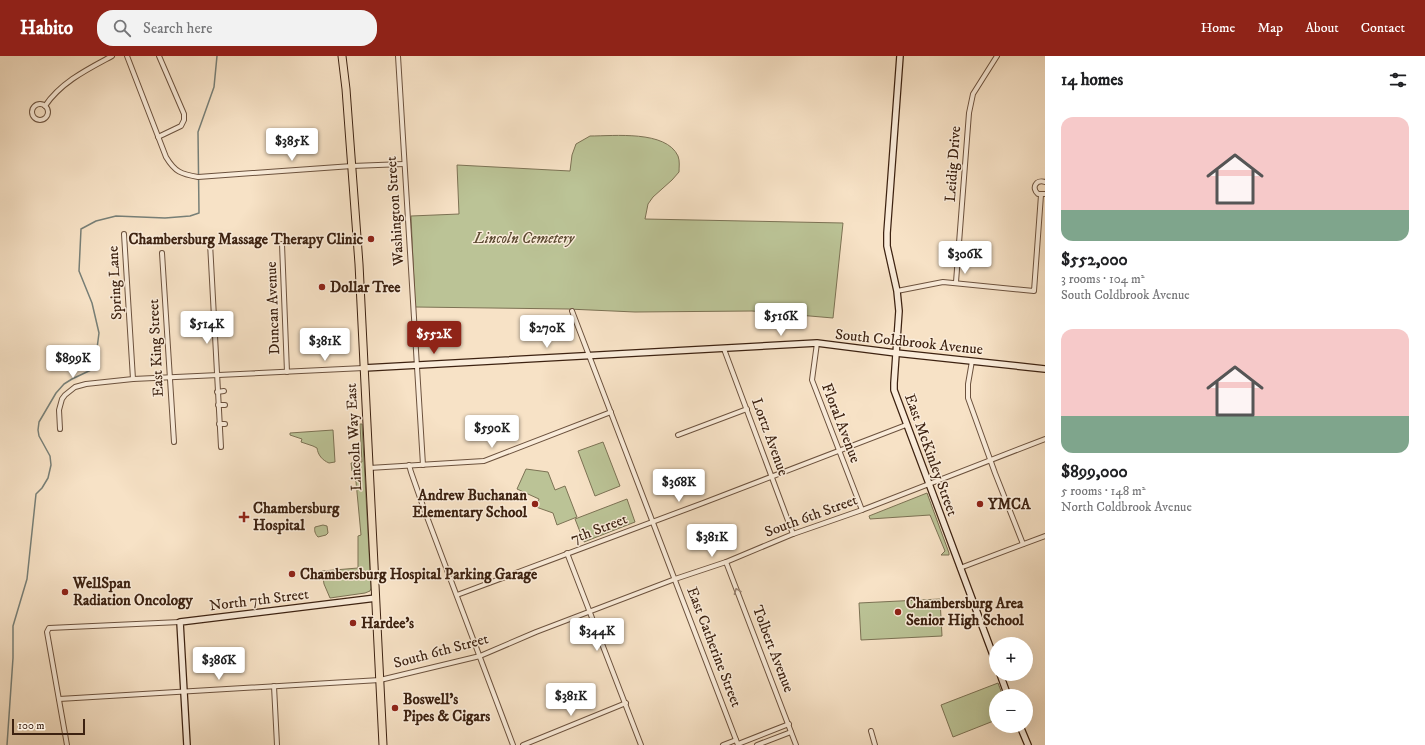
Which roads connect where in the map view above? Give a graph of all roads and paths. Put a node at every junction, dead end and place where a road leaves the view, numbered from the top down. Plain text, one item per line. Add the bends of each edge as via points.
1 (112, 56) edge
2 (127, 56) edge
3 (159, 56) edge
4 (342, 56) edge
5 (398, 56) edge
6 (900, 56) edge
7 (997, 56) edge
8 (45, 106) dead end
9 (158, 137) junction
10 (404, 164) junction
11 (352, 166) junction
12 (1045, 182) edge
13 (1043, 195) edge
14 (124, 234) dead end
15 (210, 243) dead end
16 (282, 244) dead end
17 (162, 253) dead end
18 (956, 282) junction
19 (897, 290) junction
20 (572, 311) dead end
21 (817, 343) junction
22 (724, 349) junction
23 (896, 353) junction
24 (590, 355) junction
25 (972, 361) junction
26 (417, 364) junction
27 (364, 368) junction
28 (1045, 369) edge
29 (287, 372) junction
30 (216, 375) junction
31 (169, 378) junction
32 (133, 379) junction
33 (224, 391) dead end
34 (218, 392) junction
35 (218, 405) junction
36 (225, 405) dead end
37 (747, 409) junction
38 (611, 412) junction
39 (219, 424) junction
40 (225, 424) dead end
41 (906, 425) junction
42 (60, 429) dead end
43 (678, 435) dead end
44 (1045, 439) edge
45 (174, 442) dead end
46 (221, 446) dead end
47 (839, 451) junction
48 (990, 459) junction
49 (409, 465) junction
50 (423, 465) junction
51 (369, 468) junction
52 (772, 476) junction
53 (929, 484) junction
54 (862, 510) junction
55 (653, 521) junction
56 (793, 534) junction
57 (1045, 536) edge
58 (1023, 544) junction
59 (567, 554) junction
60 (726, 562) junction
61 (960, 568) junction
62 (675, 579) junction
63 (458, 595) junction
64 (376, 598) junction
65 (590, 613) junction
66 (180, 622) junction
67 (989, 645) edge
68 (480, 656) junction
69 (380, 680) junction
70 (274, 686) junction
71 (184, 691) junction
72 (59, 699) junction
73 (626, 703) junction
74 (789, 724) junction
75 (871, 731) dead end
76 (791, 732) junction
77 (1023, 733) edge
78 (737, 743) edge
79 (67, 745) edge
80 (187, 745) edge
81 (277, 745) edge
82 (383, 745) edge
83 (513, 745) edge
84 (523, 745) edge
85 (641, 745) edge
86 (723, 745) edge
87 (757, 745) edge
88 (796, 745) edge
89 (875, 745) edge
90 (1028, 745) edge

1 - 8 street via 70,81 49,99
2 - 9 street
3 - 9 street via 184,114 184,120 181,126
4 - 11 highway, Lincoln Way East
5 - 10 street, Washington Street
6 - 19 street, East McKinley Street via 887,233 887,246
7 - 18 street, Leidig Drive via 973,94 969,113
9 - 11 street via 171,165 178,172 198,177
10 - 11 street
10 - 26 street, Washington Street
11 - 27 highway, Lincoln Way East
12 - 13 street via 1035,185 1036,193
13 - 18 street via 1034,290
14 - 32 street, Spring Lane
15 - 30 street
16 - 29 street, Duncan Avenue
17 - 31 street, East King Street
18 - 19 street via 930,283
19 - 23 street, East McKinley Street via 899,312
20 - 24 street, East Catherine Street
21 - 22 street, South Coldbrook Avenue
21 - 23 street, South Coldbrook Avenue
21 - 47 street, Floral Avenue via 812,380
22 - 24 street, South Coldbrook Avenue
22 - 37 street, Lortz Avenue
23 - 25 street, South Coldbrook Avenue
23 - 41 street, East McKinley Street via 894,390
24 - 26 street, South Coldbrook Avenue
24 - 38 street, East Catherine Street
25 - 28 street, South Coldbrook Avenue
25 - 48 street via 968,398
26 - 27 street, South Coldbrook Avenue
26 - 50 street, Washington Street
27 - 29 street
27 - 51 highway, Lincoln Way East
29 - 30 street
30 - 31 street
30 - 34 street
31 - 32 street
31 - 45 street, East King Street
32 - 42 street via 86,384 70,390 62,399 59,410
33 - 34 street
34 - 35 street
35 - 36 street
35 - 39 street
37 - 43 street
37 - 52 street, Lortz Avenue
38 - 50 street via 484,461
38 - 55 street, East Catherine Street
39 - 40 street
39 - 46 street
41 - 47 street, 7th Street
41 - 53 street, East McKinley Street
44 - 48 street, South 6th Street
47 - 52 street, 7th Street
47 - 54 street, Floral Avenue
48 - 53 street, South 6th Street
48 - 58 street
49 - 50 street
49 - 51 street
49 - 63 street
51 - 64 highway, Lincoln Way East
52 - 55 street, 7th Street
52 - 56 street, Lortz Avenue
53 - 54 street, South 6th Street
53 - 61 street, East McKinley Street
54 - 56 street, South 6th Street
55 - 59 street, 7th Street
55 - 62 street, East Catherine Street
56 - 60 street, South 6th Street
57 - 58 street
58 - 61 street
59 - 63 street, 7th Street
59 - 65 street
60 - 62 street, South 6th Street
74 -> 60 street, Tolbert Avenue
61 - 67 street, East McKinley Street
62 - 65 street, South 6th Street
62 - 78 street, East Catherine Street
63 - 68 street
64 - 66 street, North 7th Street
64 - 69 highway, Lincoln Way East
65 - 68 street, South 6th Street
65 - 73 street
66 - 71 street
66 - 72 street, North 7th Street via 48,628
68 - 69 street, South 6th Street
68 - 83 street
69 - 70 street, South 6th Street
69 - 82 highway, Lincoln Way East
70 - 71 street, South 6th Street
70 - 81 street
71 - 72 street, South 6th Street
71 - 80 street
72 - 79 street
73 - 84 street
73 - 85 street
74 - 76 street, Tolbert Avenue
74 - 78 street
75 - 89 street
76 - 87 street
76 - 88 street, Tolbert Avenue
77 - 90 street
78 - 86 street

